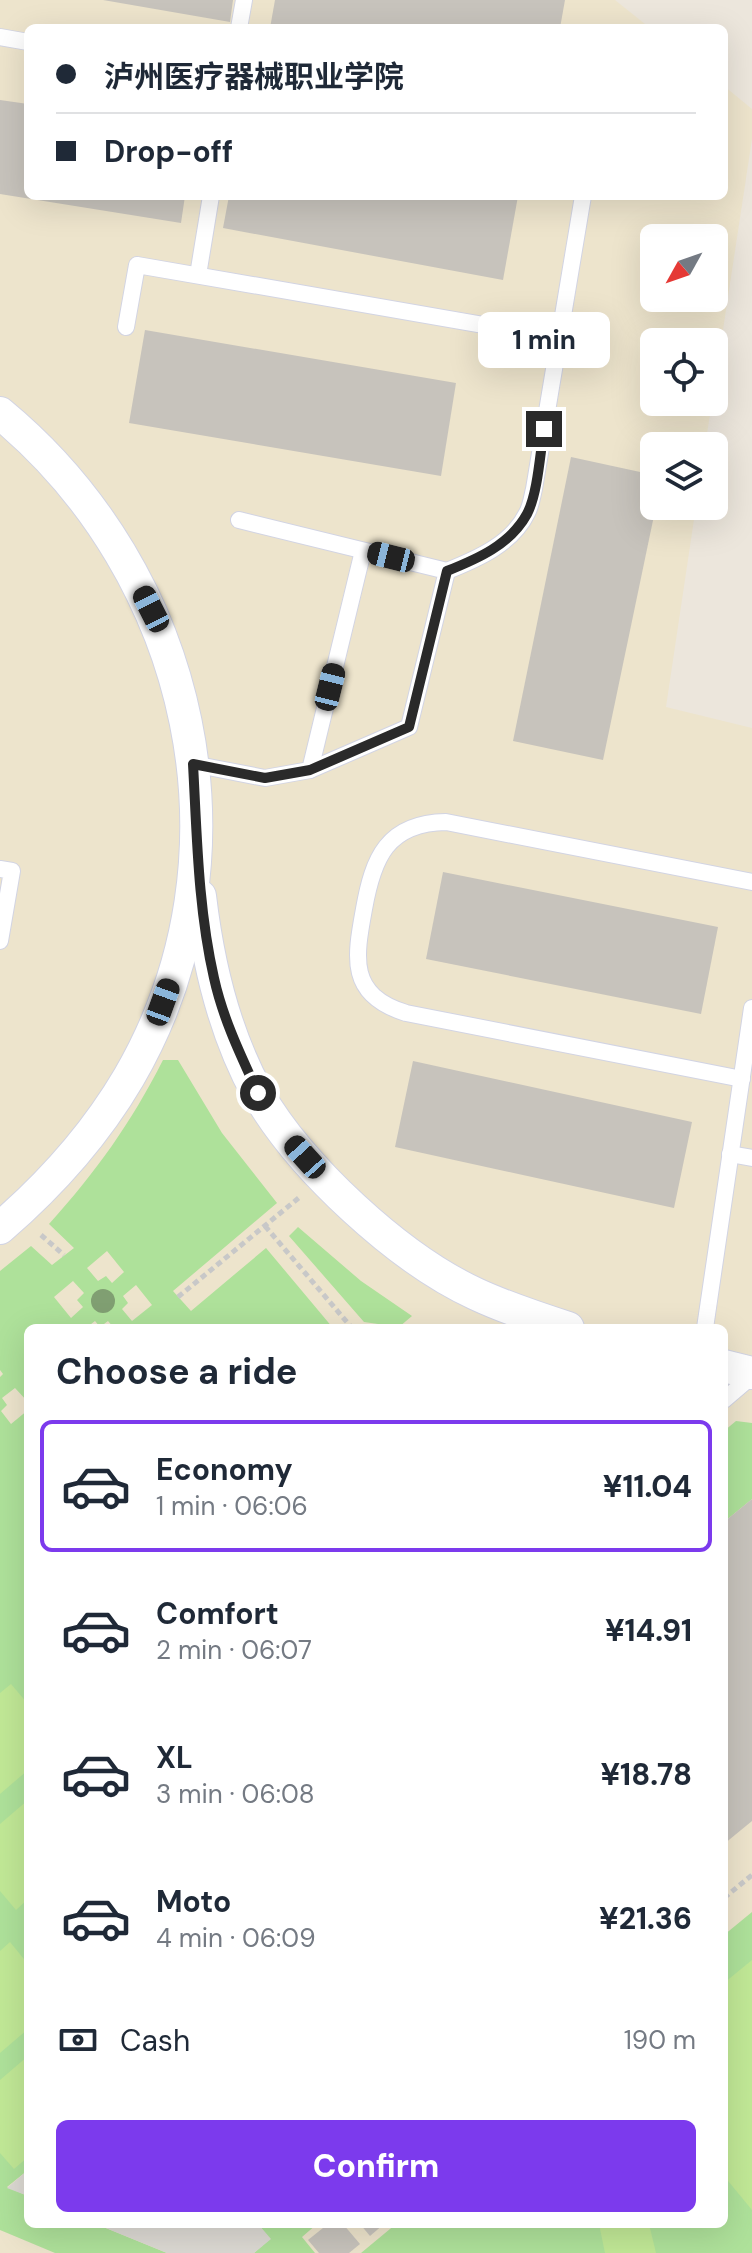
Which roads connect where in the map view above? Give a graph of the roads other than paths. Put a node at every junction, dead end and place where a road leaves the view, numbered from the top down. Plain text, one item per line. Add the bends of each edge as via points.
1 (244, 0) edge
2 (240, 24) edge
3 (0, 37) edge
4 (24, 41) edge
5 (210, 200) edge
6 (582, 200) edge
7 (198, 275) junction
8 (126, 327) dead end
9 (559, 338) junction
10 (0, 413) edge
11 (239, 520) dead end
12 (363, 551) junction
13 (447, 571) junction
14 (193, 764) junction
15 (310, 770) junction
16 (196, 818) junction
17 (0, 869) edge
18 (752, 882) edge
19 (0, 941) edge
20 (752, 1008) edge
21 (742, 1079) junction
22 (730, 1154) junction
23 (752, 1158) edge
24 (0, 1228) edge
25 (557, 1324) edge
26 (706, 1324) edge
27 (728, 1367) edge
28 (752, 1374) edge
29 (728, 1396) edge

1 - 2 lane
3 - 4 lane
5 - 7 lane
6 - 9 lane
7 - 8 lane via 137,265
7 - 9 lane
9 - 13 lane via 527,514 508,538
10 - 14 street via 65,474 127,561 170,659
11 - 12 lane
12 - 13 lane
12 - 15 lane
13 - 15 lane via 409,727
14 - 15 lane via 265,778
14 - 16 street
16 - 24 street via 186,924 172,977 131,1075 69,1162
16 - 25 street via 198,877 214,981 232,1038 286,1136 377,1229 416,1257 473,1293
17 - 19 lane via 12,871
18 - 21 lane via 432,822 393,839 376,862 356,957 365,986 398,1011
20 - 21 lane
21 - 22 lane
22 - 23 lane
22 - 26 lane
27 - 28 street
28 - 29 lane

